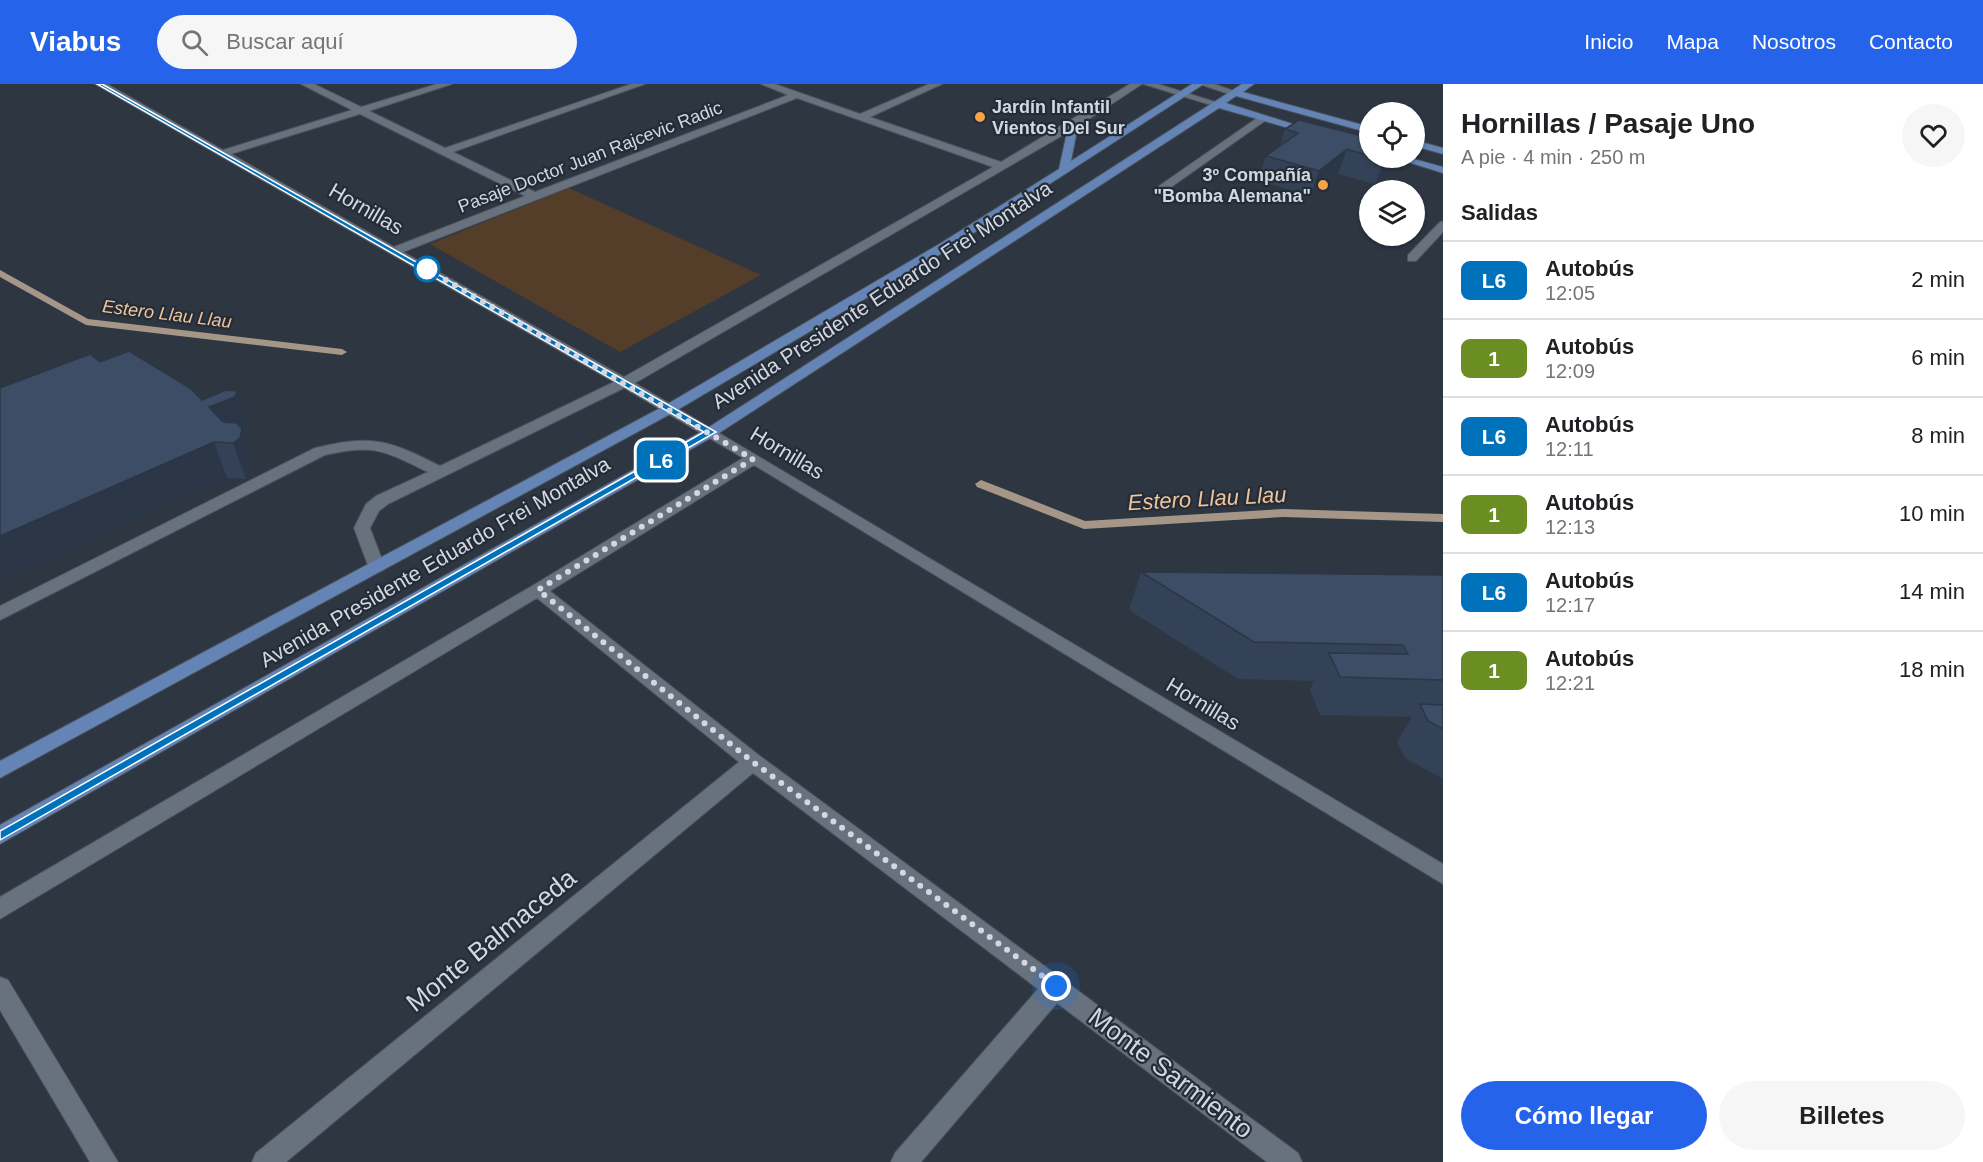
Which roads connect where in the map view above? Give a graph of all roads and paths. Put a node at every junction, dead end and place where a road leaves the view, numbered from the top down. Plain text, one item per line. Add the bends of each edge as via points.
1 (100, 84) edge
2 (306, 84) edge
3 (447, 84) edge
4 (640, 84) edge
5 (766, 84) edge
6 (937, 84) edge
7 (1137, 84) edge
8 (1148, 84) edge
9 (1199, 84) edge
10 (1204, 84) edge
11 (1249, 84) edge
12 (1235, 93) junction
13 (1181, 94) junction
14 (797, 95) junction
15 (1217, 104) junction
16 (360, 111) junction
17 (861, 117) junction
18 (1264, 118) junction
19 (1073, 125) junction
20 (1359, 127) edge
21 (1328, 136) edge
22 (1425, 146) edge
23 (1443, 151) edge
24 (444, 152) junction
25 (224, 153) junction
26 (1425, 165) edge
27 (1001, 166) junction
28 (1064, 170) junction
29 (1443, 170) edge
30 (1163, 188) dead end
31 (534, 196) junction
32 (1443, 225) edge
33 (394, 251) junction
34 (1412, 258) dead end
35 (624, 383) junction
36 (669, 410) junction
37 (711, 432) junction
38 (753, 459) junction
39 (440, 472) junction
40 (376, 567) junction
41 (538, 590) junction
42 (0, 614) edge
43 (753, 762) junction
44 (0, 770) edge
45 (0, 835) edge
46 (1443, 875) edge
47 (0, 909) edge
48 (1056, 986) junction
49 (0, 988) edge
50 (105, 1162) edge
51 (265, 1162) edge
52 (904, 1162) edge
53 (1289, 1162) edge

1 - 25 street, Hornillas
2 - 16 street
3 - 16 street
4 - 24 street
5 - 14 street
6 - 17 street
7 - 19 street, Avenida Presidente Eduardo Frei Montalva
8 - 13 street
9 - 13 main road, Avenida Presidente Eduardo Frei Montalva
10 - 12 street
11 - 12 main road, Avenida Presidente Eduardo Frei Montalva
12 - 15 main road, Avenida Presidente Eduardo Frei Montalva
12 - 20 main road
13 - 15 street
13 - 28 main road, Avenida Presidente Eduardo Frei Montalva
14 - 17 street
14 - 31 street, Pasaje Doctor Juan Rajcevic Radic
15 - 18 main road
15 - 37 main road, Avenida Presidente Eduardo Frei Montalva
16 - 24 street
16 - 25 street
17 - 27 street
18 - 21 main road
18 - 30 street
19 - 27 street, Avenida Presidente Eduardo Frei Montalva
19 - 28 main road
22 - 23 main road
24 - 31 street
25 - 33 street, Hornillas
26 - 29 main road
27 - 35 street, Avenida Presidente Eduardo Frei Montalva
28 - 36 main road, Avenida Presidente Eduardo Frei Montalva via 945,246
31 - 33 street, Pasaje Doctor Juan Rajcevic Radic
32 - 34 street
33 - 35 street, Hornillas
35 - 36 street, Hornillas
35 - 39 street, Avenida Presidente Eduardo Frei Montalva
36 - 37 street, Hornillas
36 - 40 main road, Avenida Presidente Eduardo Frei Montalva
37 - 38 street, Hornillas
37 - 45 main road, Avenida Presidente Eduardo Frei Montalva
38 - 41 street
38 - 46 street, Hornillas
39 - 40 street, Avenida Presidente Eduardo Frei Montalva via 382,500 365,517 364,538
39 - 42 street via 394,449 359,443 320,451
40 - 44 main road, Avenida Presidente Eduardo Frei Montalva
41 - 43 street, Monte Sarmiento
41 - 47 street
43 - 48 street, Monte Sarmiento
43 - 51 street, Monte Balmaceda
48 - 52 street
48 - 53 street, Monte Sarmiento
49 - 50 street

